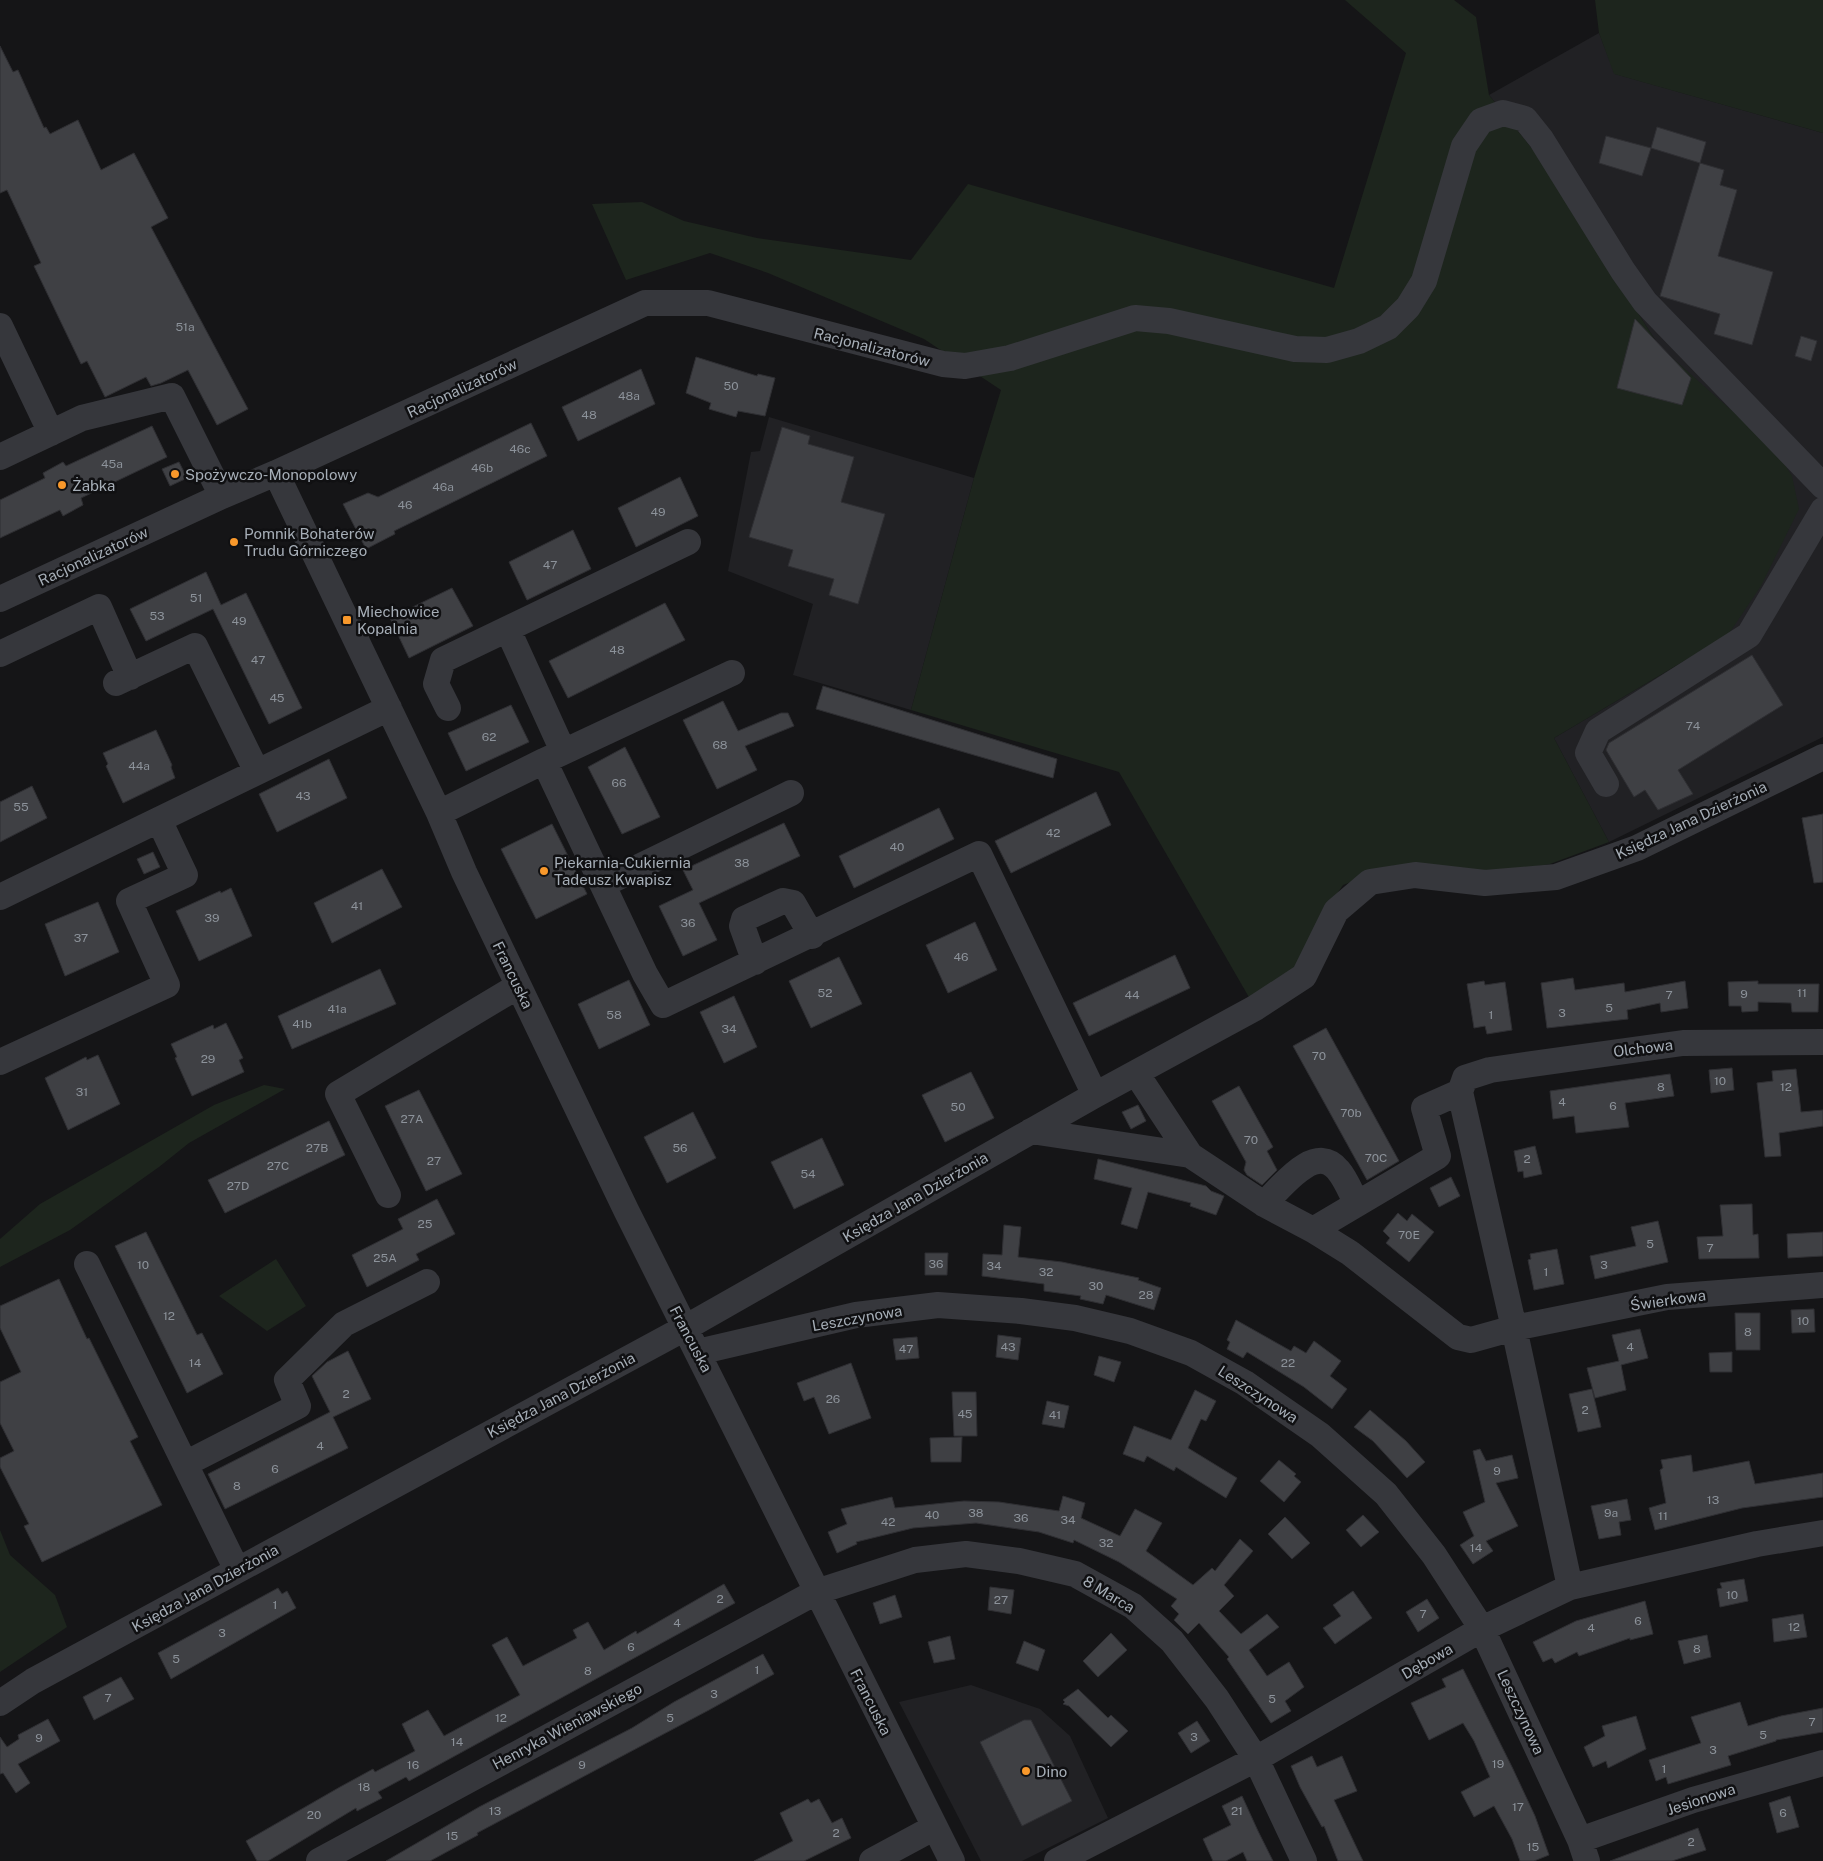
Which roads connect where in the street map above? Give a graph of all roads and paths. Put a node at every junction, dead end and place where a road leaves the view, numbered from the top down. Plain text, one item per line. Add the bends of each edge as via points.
1 (0, 326) edge
2 (51, 433) junction
3 (0, 457) edge
4 (276, 473) junction
5 (1823, 486) edge
6 (222, 496) junction
7 (1823, 510) edge
8 (688, 542) dead end
9 (0, 599) edge
10 (508, 630) junction
11 (0, 654) edge
12 (732, 673) dead end
13 (389, 708) junction
14 (448, 708) dead end
15 (554, 756) junction
16 (1823, 757) edge
17 (257, 772) junction
18 (1606, 784) dead end
19 (791, 793) dead end
20 (439, 813) junction
21 (159, 820) junction
22 (604, 884) junction
23 (0, 897) edge
24 (812, 936) junction
25 (756, 962) junction
26 (518, 986) junction
27 (1823, 1042) edge
28 (0, 1062) edge
29 (1136, 1073) junction
30 (1463, 1085) junction
31 (1095, 1095) junction
32 (1031, 1131) junction
33 (1190, 1155) junction
34 (388, 1195) dead end
35 (1264, 1204) junction
36 (1357, 1204) junction
37 (1313, 1230) junction
38 (87, 1264) dead end
39 (427, 1282) dead end
40 (1823, 1285) edge
41 (685, 1328) junction
42 (1514, 1328) junction
43 (698, 1352) junction
44 (185, 1464) junction
45 (1823, 1533) edge
46 (237, 1570) junction
47 (1570, 1587) junction
48 (816, 1592) junction
49 (1482, 1629) junction
50 (0, 1704) edge
51 (1256, 1759) junction
52 (1823, 1763) edge
53 (935, 1827) junction
54 (1584, 1851) edge
55 (1084, 1855) edge
56 (319, 1861) edge
57 (872, 1861) edge
58 (952, 1861) edge
59 (1057, 1861) edge
60 (1304, 1861) edge

1 - 2 street
2 - 3 street
2 - 6 street via 82,418 172,396
4 - 5 street, Racjonalizatorów via 645,303 708,303 943,364 965,366 1010,358 1135,318 1169,321 1295,349 1327,350 1359,341 1388,327 1408,307 1424,281 1464,146 1481,121 1503,113 1526,119 1646,302
4 - 6 street, Racjonalizatorów
4 - 13 street, Francuska
6 - 9 street, Racjonalizatorów
7 - 18 street via 1749,635 1598,731 1588,753
8 - 10 street
10 - 14 street via 443,660 436,684
10 - 15 street
11 - 17 street via 99,608 123,680 195,646
12 - 15 street
13 - 17 street
13 - 20 street, Francuska
15 - 20 street
15 - 22 street
16 - 29 street, Księdza Jana Dzierżonia via 1637,848 1556,878 1486,883 1415,875 1370,882 1336,910 1304,976 1255,1008
17 - 21 street
19 - 22 street
20 - 26 street, Francuska
21 - 23 street
21 - 28 street via 185,874 129,901 167,985
22 - 25 street via 645,974 663,1005
24 - 25 street
24 - 25 street via 793,903 783,901 744,919 742,926
24 - 31 street via 980,854
26 - 34 street via 338,1094
26 - 41 street, Francuska
27 - 30 street, Olchowa via 1683,1043 1490,1070
29 - 31 street, Księdza Jana Dzierżonia
29 - 33 street
30 - 36 street, Olchowa via 1424,1108 1438,1156
30 - 42 street
31 - 32 street, Księdza Jana Dzierżonia
32 - 33 street
32 - 41 street, Księdza Jana Dzierżonia
33 - 35 street, Świerkowa
35 - 36 street via 1308,1163 1320,1161 1338,1169
35 - 37 street, Świerkowa
36 - 37 street
37 - 42 street, Świerkowa via 1350,1253 1458,1337 1471,1340
38 - 44 street
39 - 44 street via 344,1324 287,1380 298,1406
40 - 42 street, Świerkowa via 1667,1297
41 - 43 street, Francuska
41 - 46 street, Księdza Jana Dzierżonia
42 - 47 street
43 - 48 street, Francuska
43 - 49 street, Leszczynowa via 856,1316 938,1305 1075,1318 1130,1331 1182,1350 1245,1383 1320,1435 1386,1494 1434,1555
44 - 46 street
45 - 47 street, Dębowa via 1700,1556
46 - 50 street, Księdza Jana Dzierżonia via 33,1681
47 - 49 street, Dębowa
48 - 51 street, 8 Marca via 914,1560 966,1554 1075,1574 1133,1606 1172,1641 1217,1699
48 - 53 street, Francuska
48 - 56 street, Henryka Wieniawskiego
49 - 51 street, Dębowa
49 - 54 street, Leszczynowa
51 - 55 street, Dębowa
51 - 60 street, 8 Marca
52 - 54 street, Jesionowa via 1693,1800
53 - 57 street
53 - 58 street, Francuska
55 - 59 street, Dębowa

